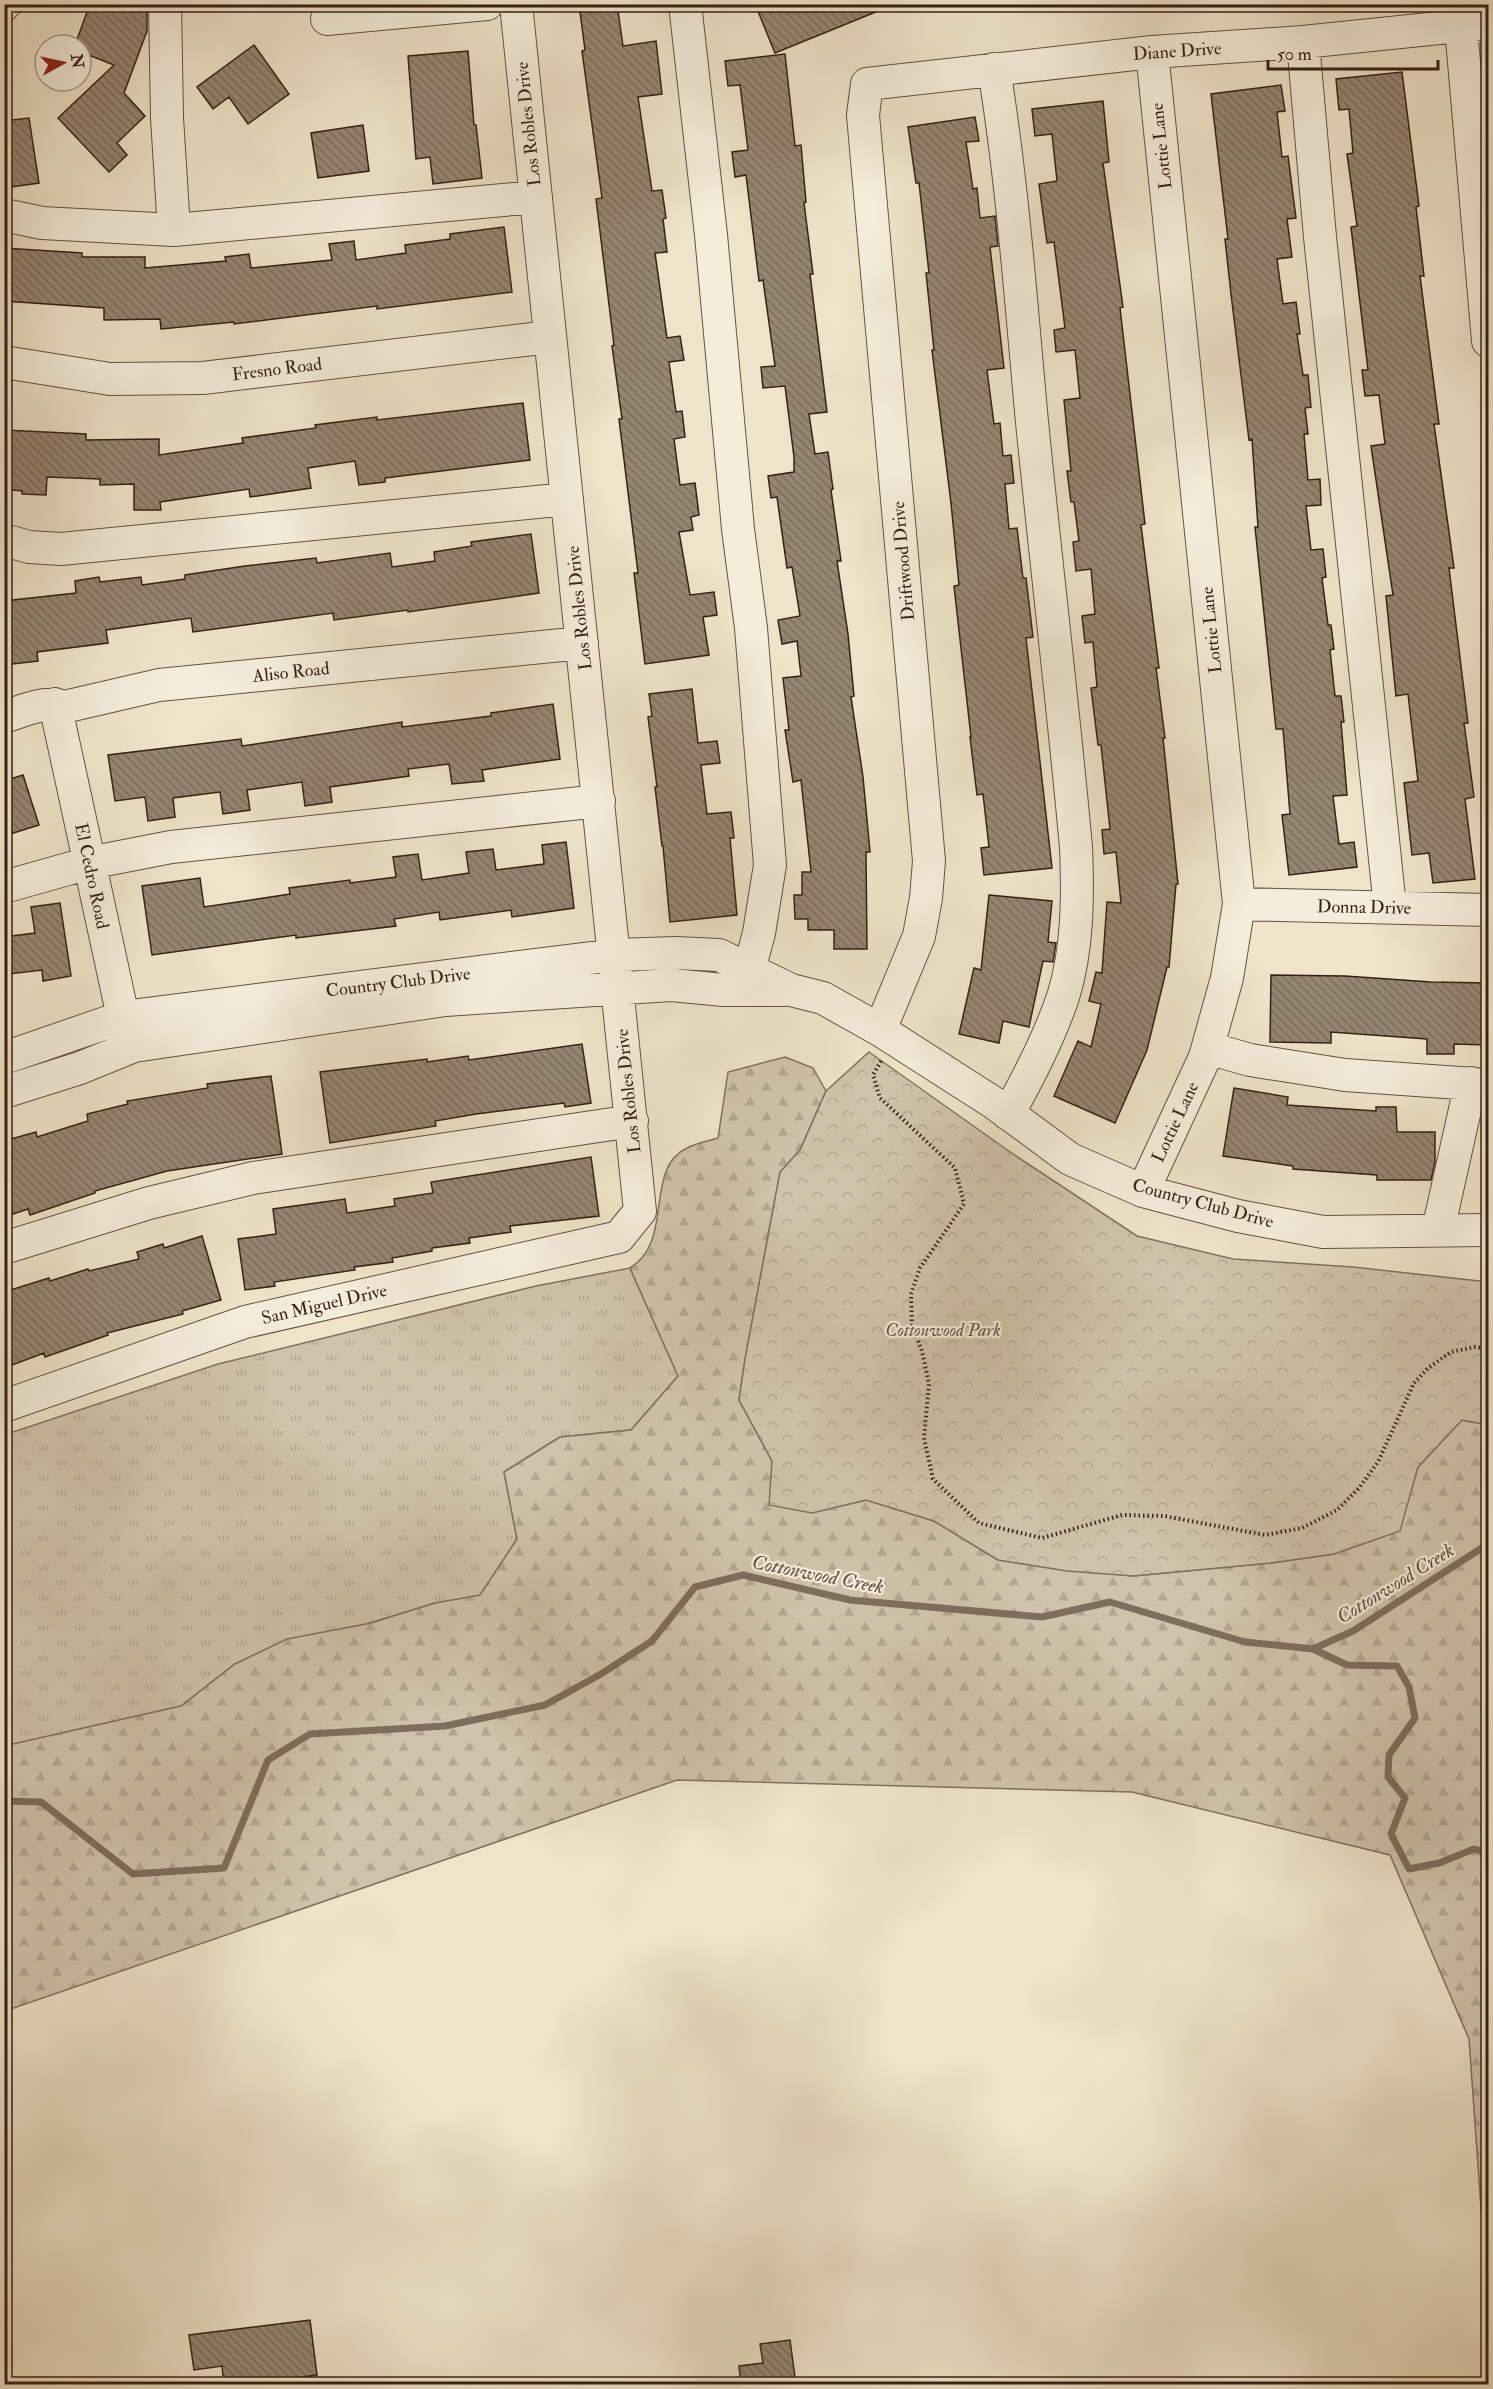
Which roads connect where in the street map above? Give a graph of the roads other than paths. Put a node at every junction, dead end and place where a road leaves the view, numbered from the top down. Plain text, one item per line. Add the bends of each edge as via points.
1 (165, 4) edge
2 (487, 4) edge
3 (516, 4) edge
4 (685, 4) edge
5 (346, 13) edge
6 (1474, 25) edge
7 (1303, 42) junction
8 (1152, 52) junction
9 (994, 69) junction
10 (867, 84) joint
11 (536, 197) junction
12 (4, 215) edge
13 (174, 230) junction
14 (550, 336) junction
15 (1488, 341) edge
16 (4, 362) edge
17 (567, 499) junction
18 (4, 540) edge
19 (582, 643) junction
20 (56, 704) junction
21 (4, 717) edge
22 (599, 801) junction
23 (89, 863) junction
24 (4, 887) edge
25 (1239, 904) junction
26 (1390, 907) junction
27 (1488, 910) edge
28 (615, 955) junction
29 (749, 970) junction
30 (618, 989) junction
31 (791, 990) junction
32 (123, 1017) junction
33 (887, 1035) junction
34 (134, 1046) junction
35 (1208, 1048) junction
36 (4, 1058) edge
37 (1480, 1084) edge
38 (4, 1092) edge
39 (1008, 1114) junction
40 (632, 1121) junction
41 (1143, 1191) junction
42 (640, 1211) joint
43 (1438, 1230) junction
44 (1488, 1230) edge
45 (4, 1248) edge
46 (4, 1406) edge

1 - 13 street
2 - 5 street
3 - 11 street, Los Robles Drive
4 - 29 street via 751,628 770,865
6 - 7 street, Diane Drive
6 - 15 street
7 - 8 street, Diane Drive
7 - 26 street
8 - 9 street, Diane Drive
8 - 25 street, Lottie Lane
9 - 10 street, Diane Drive
9 - 39 street via 1019,260 1078,899 1063,997 1033,1070
10 - 33 street, Driftwood Drive via 863,115 929,861 919,936
11 - 13 street
11 - 14 street, Los Robles Drive
12 - 13 street via 42,223
14 - 16 street, Fresno Road via 203,378 110,379
14 - 17 street, Los Robles Drive
17 - 18 street via 61,549 29,547
17 - 19 street, Los Robles Drive
19 - 20 street, Aliso Road via 159,685 64,707
19 - 22 street, Los Robles Drive
20 - 21 street, Aliso Road
20 - 23 street, El Cedro Road
22 - 23 street via 171,847
22 - 28 street, Los Robles Drive
23 - 24 street
23 - 32 street, El Cedro Road
25 - 26 street, Donna Drive
25 - 35 street, Lottie Lane via 1227,978
26 - 27 street, Donna Drive
28 - 29 street, Country Club Drive via 719,955
28 - 30 street, Los Robles Drive
28 - 32 street, Country Club Drive
29 - 31 street, Country Club Drive
30 - 31 street, Country Club Drive via 670,985
30 - 34 street, Country Club Drive via 445,1000
30 - 40 street, Los Robles Drive
31 - 33 street, Country Club Drive via 823,998
32 - 34 street, El Cedro Road
32 - 36 street, Country Club Drive
33 - 39 street, Country Club Drive
34 - 38 street, Country Club Drive
35 - 37 street via 1250,1060 1345,1075
35 - 41 street, Lottie Lane
37 - 43 street
39 - 41 street, Country Club Drive via 1070,1159
40 - 42 street, Los Robles Drive
40 - 45 street via 253,1178 149,1203
41 - 43 street, Country Club Drive via 1238,1216 1323,1232
42 - 46 street, San Miguel Drive via 619,1237 245,1322
43 - 44 street, Country Club Drive

